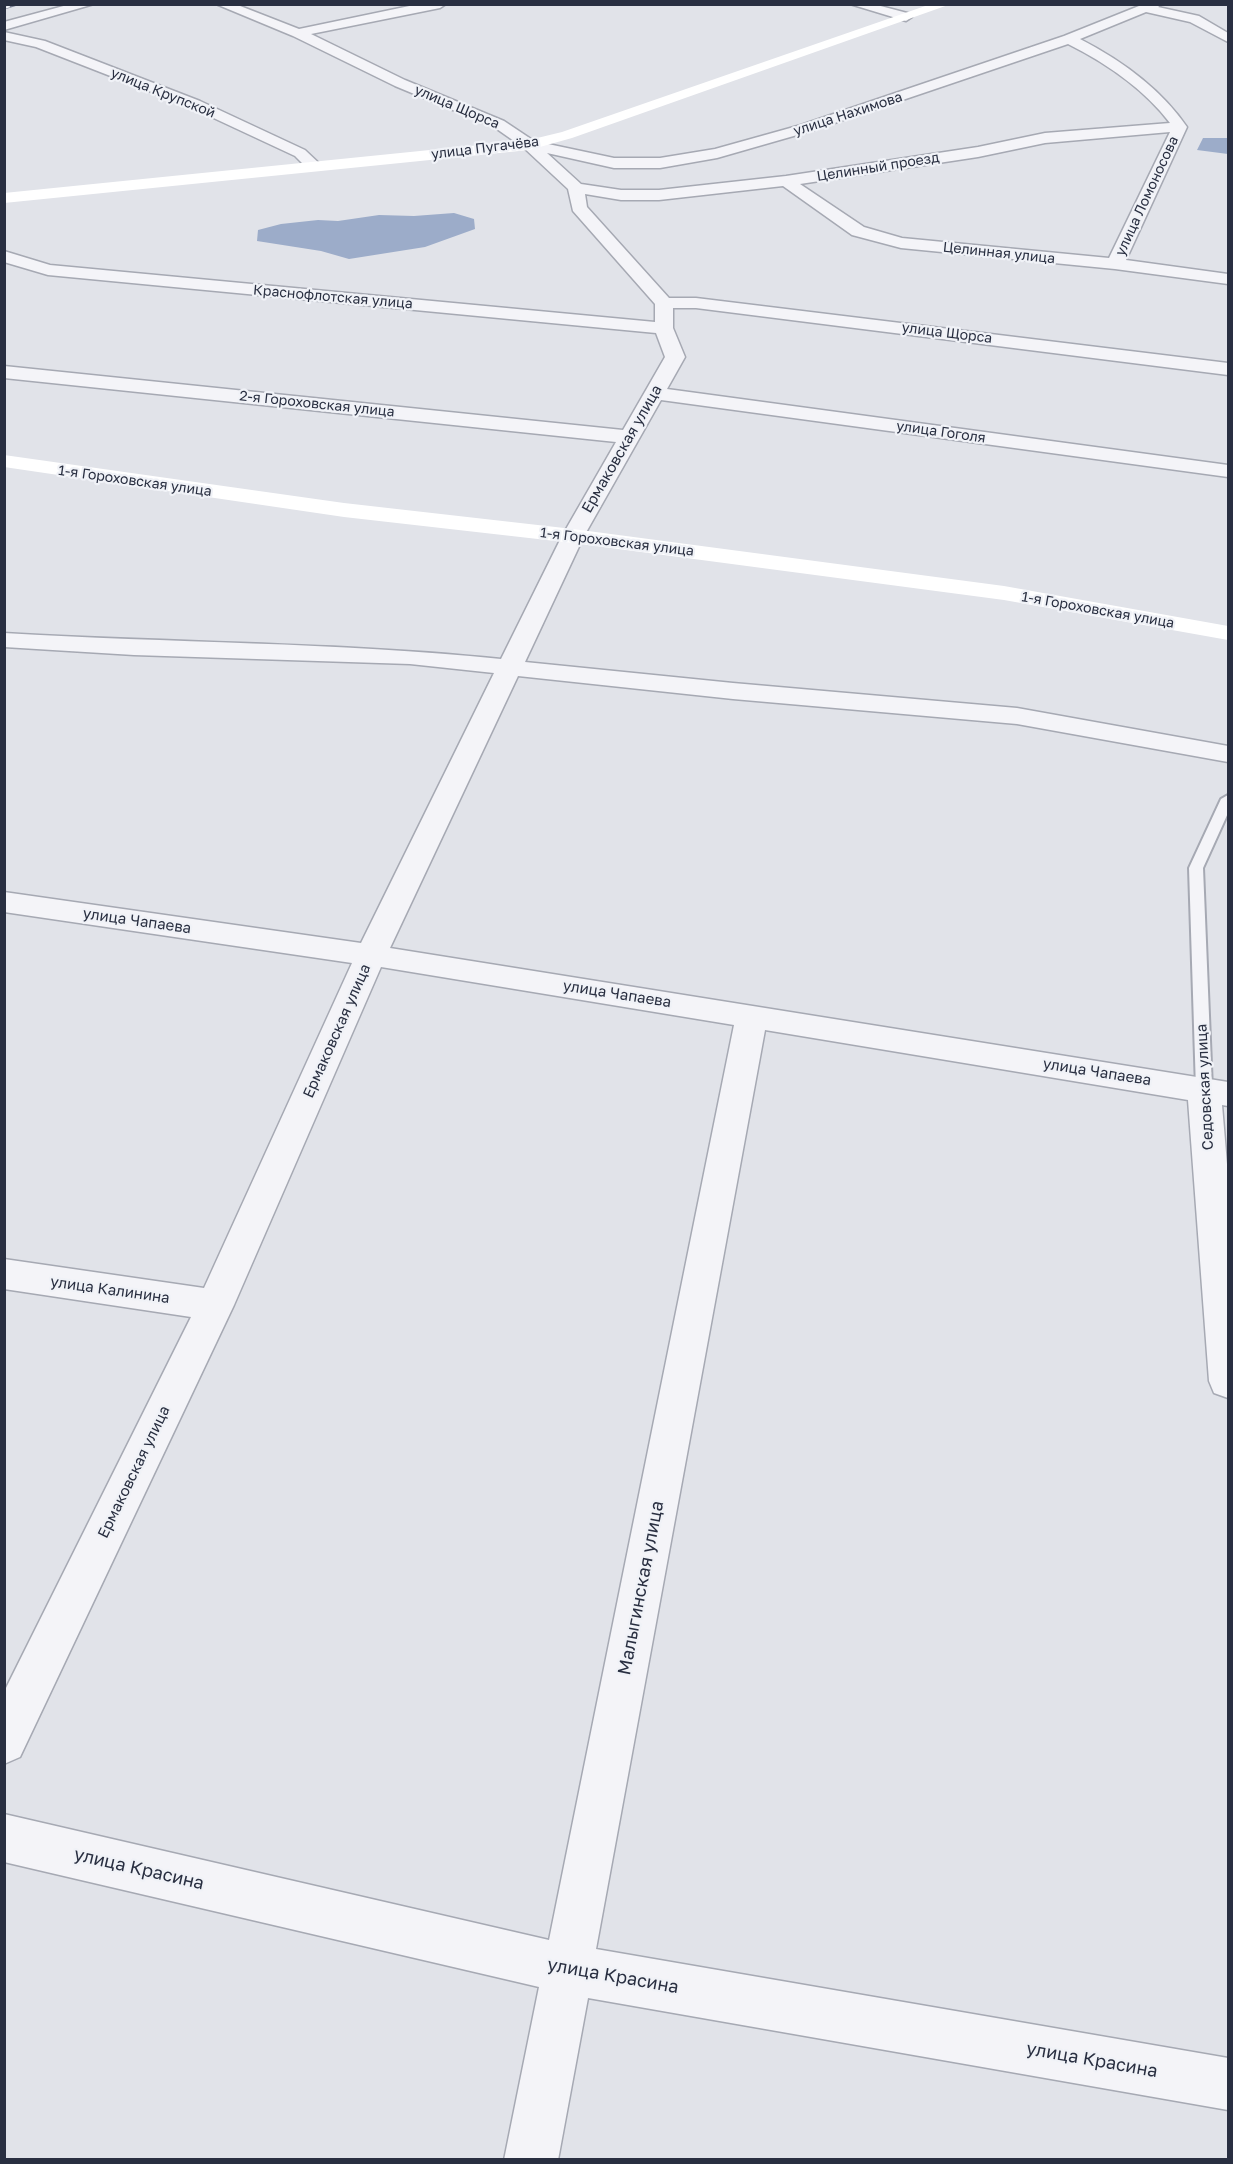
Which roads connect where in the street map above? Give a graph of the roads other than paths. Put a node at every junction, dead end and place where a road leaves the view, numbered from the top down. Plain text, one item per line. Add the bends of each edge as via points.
1 (88, 4) edge
2 (222, 4) edge
3 (440, 4) edge
4 (856, 4) edge
5 (945, 4) edge
6 (1152, 7) edge
7 (906, 17) junction
8 (4, 26) edge
9 (298, 33) junction
10 (4, 36) edge
11 (1228, 38) edge
12 (1070, 39) junction
13 (1180, 127) junction
14 (529, 145) junction
15 (314, 166) junction
16 (786, 181) junction
17 (576, 188) junction
18 (4, 198) edge
19 (4, 256) edge
20 (1115, 264) junction
21 (1228, 279) edge
22 (664, 315) junction
23 (1228, 369) edge
24 (4, 372) edge
25 (654, 393) junction
26 (629, 437) junction
27 (4, 461) edge
28 (1228, 471) edge
29 (573, 536) junction
30 (1228, 633) edge
31 (4, 640) edge
32 (511, 667) junction
33 (1228, 754) edge
34 (1228, 799) edge
35 (4, 902) edge
36 (371, 955) junction
37 (752, 1016) junction
38 (1216, 1091) edge
39 (4, 1274) edge
40 (215, 1305) junction
41 (1228, 1381) edge
42 (4, 1741) edge
43 (4, 1838) edge
44 (567, 1969) junction
45 (1228, 2084) edge
46 (531, 2160) edge

1 - 8 street
2 - 9 street, улица Щорса
3 - 9 street
4 - 7 street
5 - 7 street, улица Пугачёва
6 - 11 street via 1194,19
6 - 12 street, улица Нахимова
7 - 14 street, улица Пугачёва
9 - 14 street, улица Щорса via 400,83 499,124
10 - 15 street, улица Крупской via 40,44 195,104 300,153
12 - 13 street, улица Ломоносова via 1102,56 1160,101
12 - 14 street, улица Нахимова via 806,128 717,153 660,162 614,162
13 - 16 street, Целинный проезд via 1045,138
13 - 20 street, улица Ломоносова
14 - 15 street, улица Пугачёва
14 - 17 street, улица Щорса
15 - 18 street, улица Пугачёва
16 - 17 street, Целинный проезд via 659,195 621,195
16 - 20 street, Целинная улица via 858,231 901,243
17 - 22 street, улица Щорса via 579,208
19 - 22 street, Краснофлотская улица via 48,270
20 - 21 street, Целинная улица
22 - 23 street, улица Щорса via 719,306
22 - 25 street, Ермаковская улица via 675,357
24 - 26 street, 2-я Гороховская улица
25 - 26 street, Ермаковская улица
25 - 28 street, улица Гоголя
26 - 29 street, Ермаковская улица
27 - 29 street, 1-я Гороховская улица via 344,510
29 - 30 street, 1-я Гороховская улица via 1004,592
29 - 32 street, Ермаковская улица
31 - 32 street via 410,657
32 - 33 street via 1017,716
32 - 36 street, Ермаковская улица
34 - 38 lane, Седовская улица via 1196,868
35 - 36 street, улица Чапаева
36 - 37 street, улица Чапаева
36 - 40 street, Ермаковская улица
37 - 38 street, улица Чапаева
37 - 44 street, Малыгинская улица
38 - 41 street, Седовская улица
39 - 40 street, улица Калинина
40 - 42 street, Ермаковская улица
43 - 44 street, улица Красина
44 - 45 street, улица Красина
44 - 46 street, Малыгинская улица

